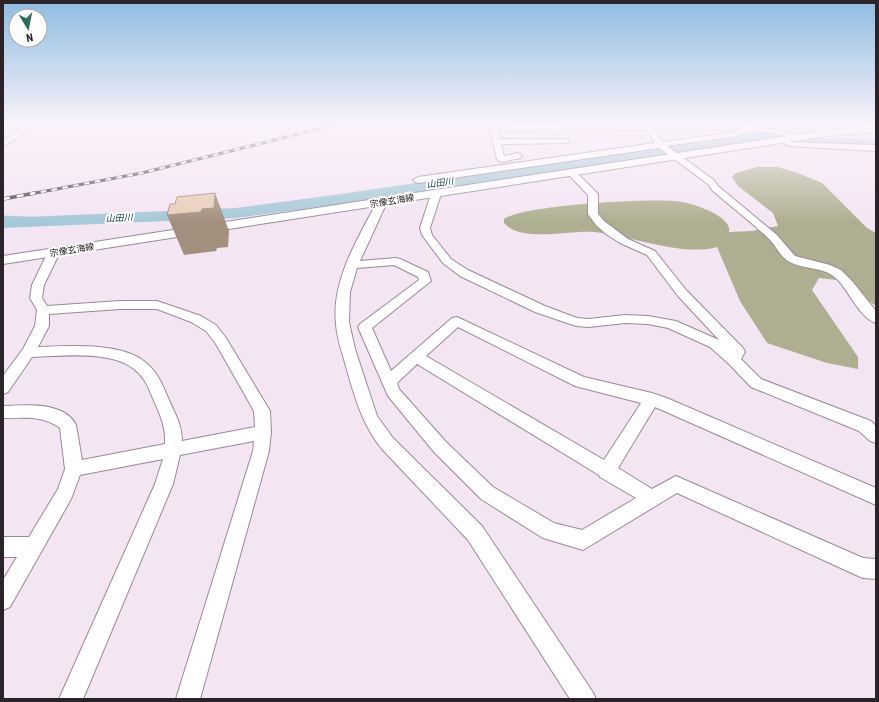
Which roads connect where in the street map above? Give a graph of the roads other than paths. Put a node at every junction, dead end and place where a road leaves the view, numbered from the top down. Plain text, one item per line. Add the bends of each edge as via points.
1 (500, 157) edge
2 (514, 157) edge
3 (579, 157) edge
4 (676, 157) joint
5 (572, 173) junction
6 (418, 180) dead end
7 (436, 194) junction
8 (382, 202) junction
9 (54, 252) junction
10 (3, 260) edge
11 (353, 265) junction
12 (43, 310) junction
13 (876, 319) edge
14 (28, 352) junction
15 (416, 357) junction
16 (733, 359) junction
17 (388, 382) junction
18 (3, 388) edge
19 (652, 399) junction
20 (3, 412) edge
21 (263, 432) junction
22 (876, 436) edge
23 (173, 450) junction
24 (74, 469) junction
25 (606, 472) junction
26 (876, 497) edge
27 (652, 498) junction
28 (3, 547) edge
29 (33, 547) junction
30 (876, 569) edge
31 (3, 600) edge
32 (71, 699) edge
33 (188, 699) edge
34 (584, 699) edge

1 - 2 street via 501,159
3 - 6 street
4 - 5 main road, 宗像玄海線
4 - 13 street via 711,182 775,238 789,257 836,272
5 - 7 main road, 宗像玄海線
5 - 16 street via 593,194 593,214 600,223 624,241 651,253 682,293 738,352
7 - 8 main road, 宗像玄海線
7 - 16 street via 425,228 427,235 447,261 464,274 564,318 589,323 632,320 671,324 715,344
8 - 9 main road, 宗像玄海線
8 - 11 street
9 - 10 main road, 宗像玄海線
9 - 12 street via 38,285 36,298
11 - 17 street via 396,261 424,275 425,281 365,327
11 - 34 street via 342,303 342,323 366,412 375,429 386,444 475,533
12 - 14 street via 42,326
12 - 21 street via 141,304 170,308 196,319 211,328 221,341 262,411
14 - 18 street
14 - 23 street via 96,351 116,355 141,366 149,374 172,425
15 - 17 street
15 - 19 street via 457,321 580,382
15 - 25 street
16 - 22 street via 756,383 865,426
17 - 27 street via 393,392 440,447 487,493 550,531 583,540
19 - 25 street
19 - 26 street
20 - 24 street via 48,413 68,425
21 - 23 street
21 - 33 street via 261,451
23 - 24 street
23 - 32 street via 164,484
24 - 29 street via 65,493
25 - 27 street
27 - 30 street via 676,484 864,568
28 - 29 street
29 - 31 street

